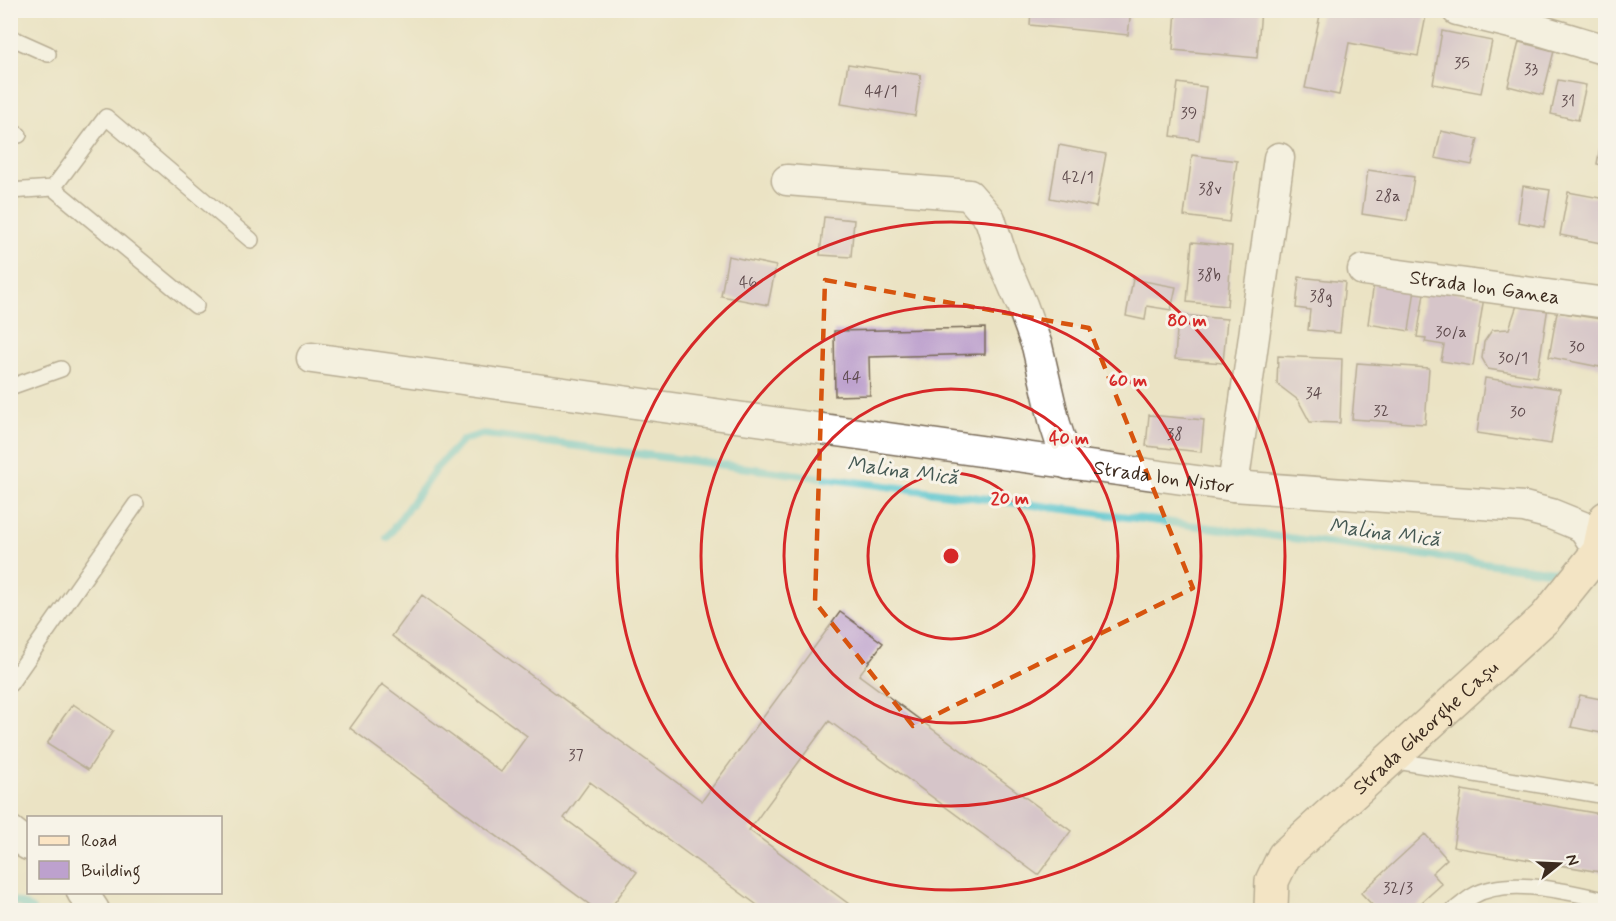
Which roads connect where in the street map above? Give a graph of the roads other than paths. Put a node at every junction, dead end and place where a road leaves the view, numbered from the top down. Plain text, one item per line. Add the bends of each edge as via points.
1 (1457, 10) edge
2 (10, 38) edge
3 (1605, 50) edge
4 (48, 54) dead end
5 (1279, 158) dead end
6 (787, 180) dead end
7 (53, 188) junction
8 (10, 191) edge
9 (251, 240) dead end
10 (1363, 270) dead end
11 (1605, 303) edge
12 (196, 306) dead end
13 (312, 358) dead end
14 (61, 369) dead end
15 (10, 387) edge
16 (1068, 464) junction
17 (1233, 486) junction
18 (136, 504) dead end
19 (1605, 518) edge
20 (1602, 551) edge
21 (10, 684) edge
22 (1389, 760) junction
23 (1605, 796) edge
24 (10, 831) edge
25 (27, 844) edge
26 (83, 894) edge
27 (1605, 900) edge
28 (94, 910) edge
29 (1272, 910) edge
30 (1454, 910) edge

1 - 3 street
2 - 4 lane
5 - 17 street
6 - 16 street, Strada Ion Nistor via 969,195 990,219 1023,305
7 - 8 lane
7 - 9 lane via 106,117
7 - 12 lane
10 - 11 street, Strada Ion Ganea
13 - 16 street
14 - 15 lane
16 - 17 street, Strada Ion Nistor
17 - 20 street, Strada Ion Nistor via 1524,507 1583,527
18 - 21 lane
19 - 20 street
20 - 22 street, Strada Gheorghe Cașu via 1545,618
22 - 23 lane
22 - 29 street, Strada Gheorghe Cașu via 1284,856 1272,881
24 - 25 street
26 - 28 street
27 - 30 lane via 1564,891 1507,886 1474,896

